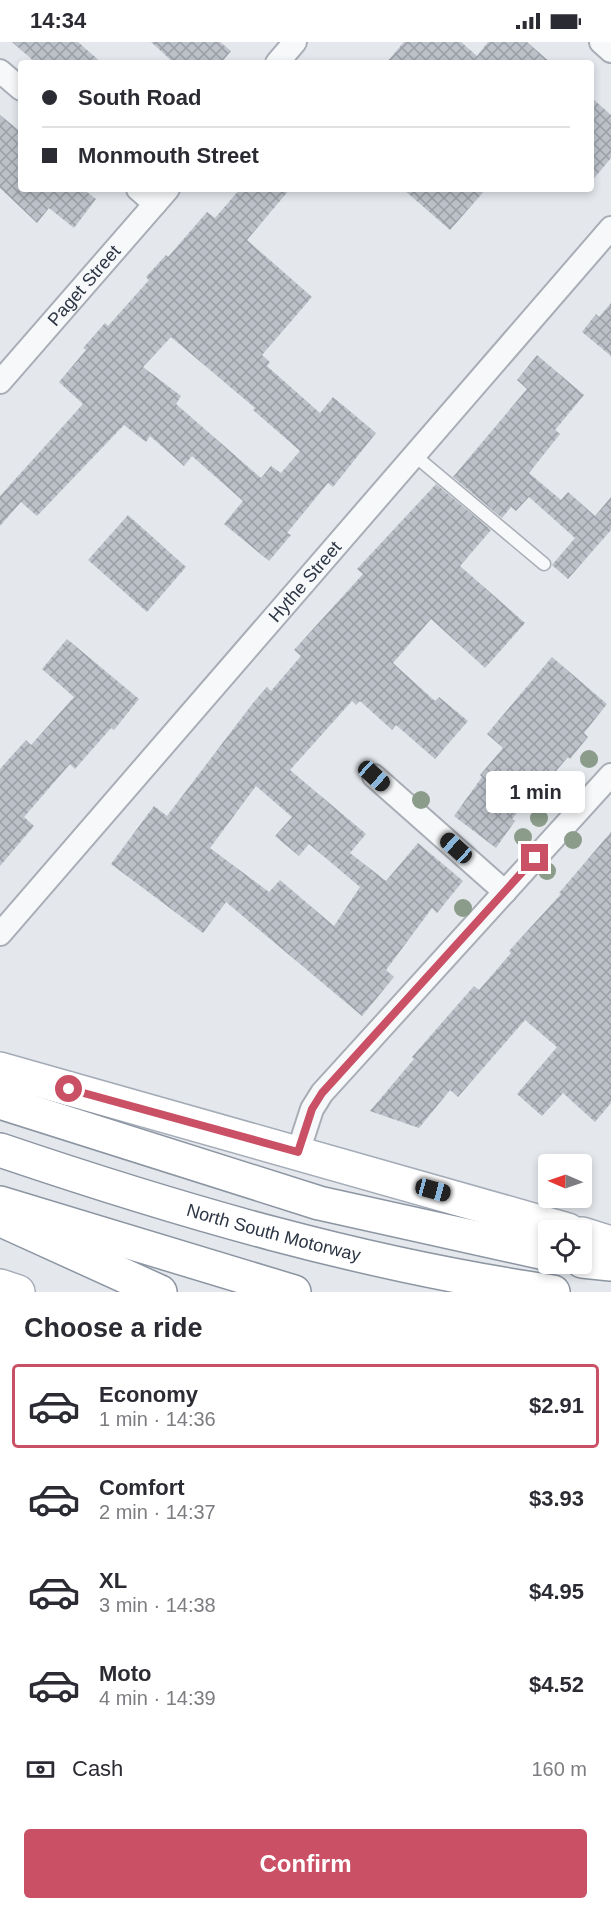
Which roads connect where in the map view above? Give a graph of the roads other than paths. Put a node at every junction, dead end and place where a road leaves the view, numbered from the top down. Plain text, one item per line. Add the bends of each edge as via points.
1 (600, 42) edge
2 (611, 51) edge
3 (0, 71) edge
4 (18, 86) edge
5 (154, 194) edge
6 (611, 228) edge
7 (3, 374) edge
8 (414, 455) junction
9 (544, 564) dead end
10 (611, 775) edge
11 (374, 776) dead end
12 (505, 892) junction
13 (0, 934) edge
14 (0, 1069) edge
15 (0, 1102) edge
16 (0, 1150) edge
17 (298, 1152) junction
18 (0, 1203) edge
19 (0, 1220) edge
20 (538, 1221) edge
21 (592, 1237) edge
22 (611, 1243) edge
23 (538, 1252) edge
24 (592, 1262) edge
25 (611, 1264) edge
26 (0, 1286) edge
27 (18, 1292) edge
28 (160, 1292) edge
29 (294, 1292) edge
30 (553, 1292) edge

1 - 2 street
3 - 4 street
5 - 7 street, Paget Street
6 - 8 street, Hythe Street
8 - 9 lane
8 - 13 street, Hythe Street
10 - 12 street
11 - 12 street
12 - 17 street via 322,1093 312,1109
14 - 17 main road
15 - 23 main road via 319,1203
16 - 30 main road, North South Motorway via 103,1185 309,1242 424,1271
17 - 20 main road
18 - 29 main road
19 - 28 main road
21 - 22 main road
24 - 25 main road
26 - 27 main road

